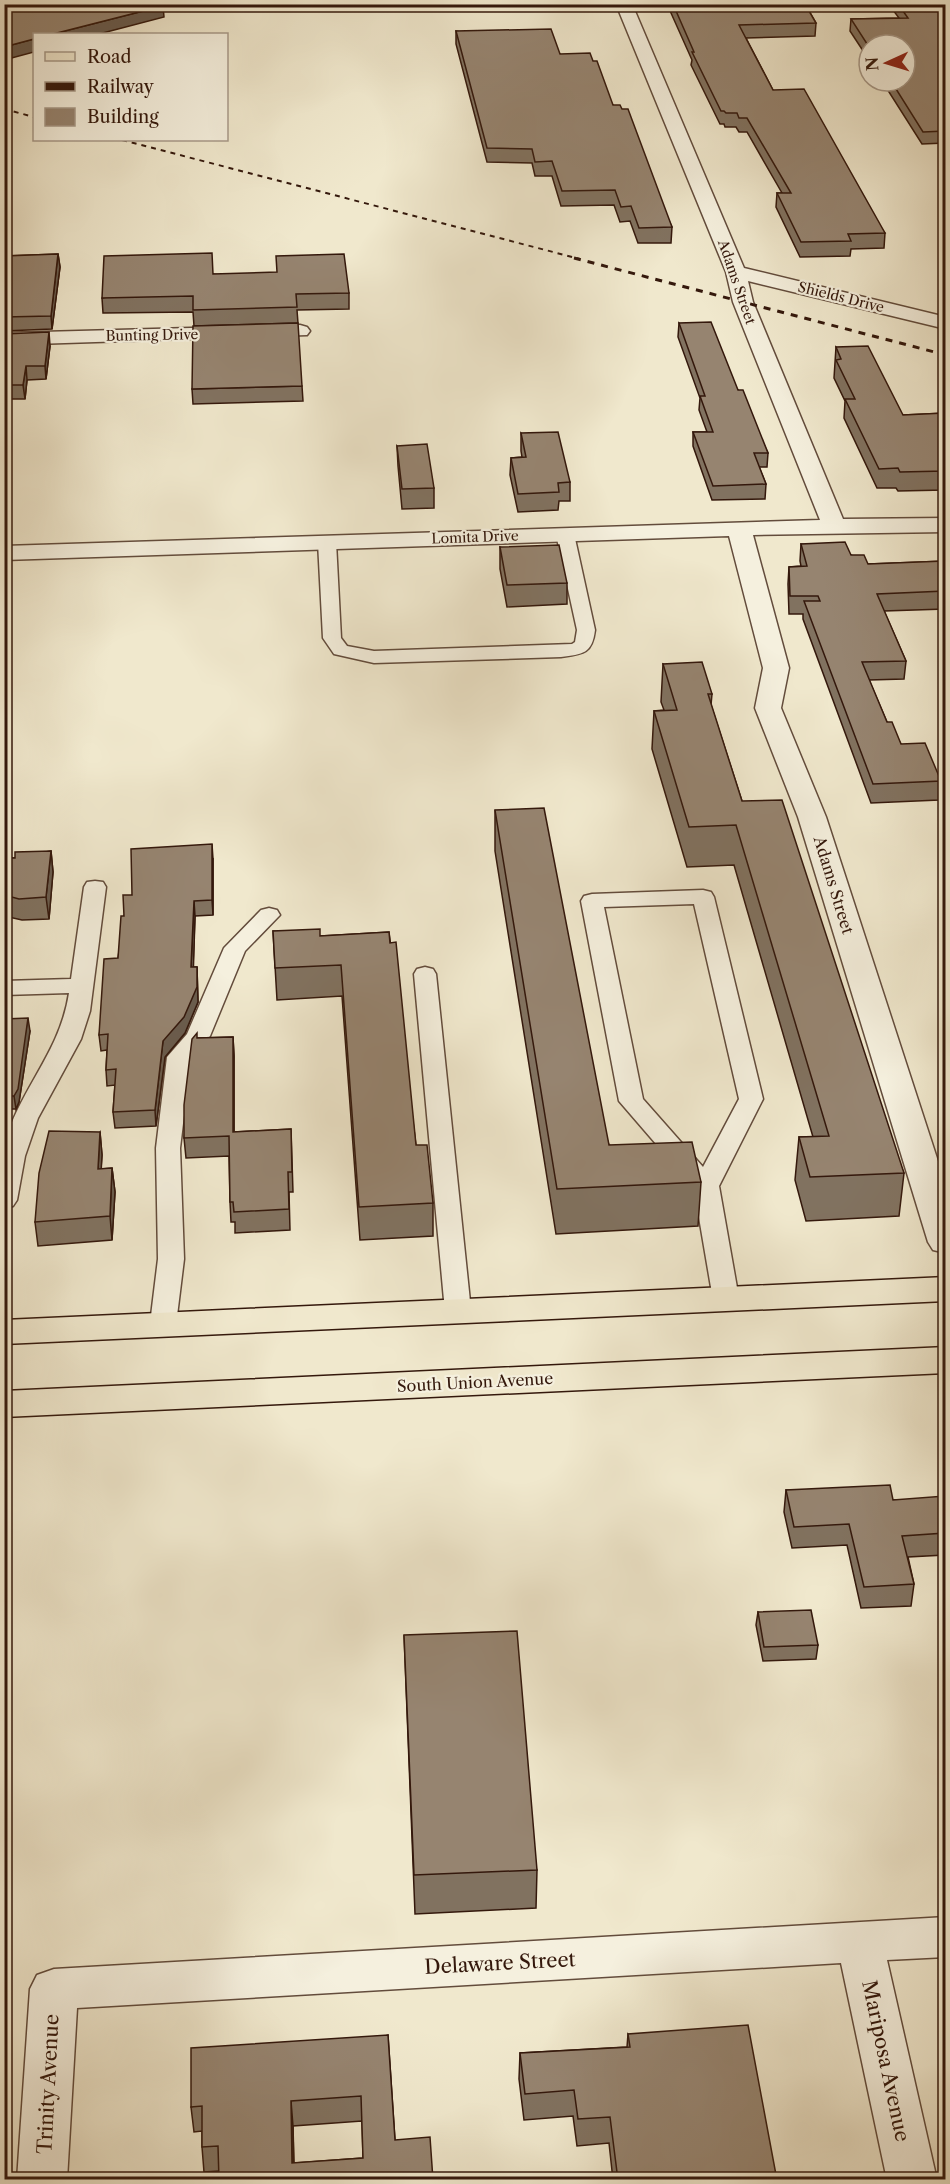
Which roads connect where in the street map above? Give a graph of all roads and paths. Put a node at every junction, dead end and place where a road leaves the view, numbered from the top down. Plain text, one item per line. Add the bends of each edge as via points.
1 (624, 4) edge
2 (736, 272) junction
3 (945, 323) edge
4 (300, 331) edge
5 (4, 339) edge
6 (945, 525) edge
7 (739, 528) junction
8 (835, 528) junction
9 (565, 534) junction
10 (327, 542) junction
11 (4, 553) edge
12 (95, 887) dead end
13 (269, 915) dead end
14 (424, 974) dead end
15 (82, 986) junction
16 (4, 988) edge
17 (706, 1186) junction
18 (4, 1200) edge
19 (945, 1242) edge
20 (945, 1289) edge
21 (726, 1299) junction
22 (458, 1311) junction
23 (163, 1324) junction
24 (4, 1332) edge
25 (945, 1360) edge
26 (4, 1404) edge
27 (945, 1937) edge
28 (861, 1942) junction
29 (54, 1989) joint
30 (42, 2180) edge
31 (912, 2180) edge

1 - 2 street, Adams Street
2 - 3 street, Shields Drive
2 - 8 street, Adams Street via 743,302
4 - 5 street, Bunting Drive
6 - 8 street, Lomita Drive
7 - 8 street, Lomita Drive
7 - 9 street, Lomita Drive
7 - 19 street, Adams Street via 776,668 768,708 812,817
9 - 10 street, Lomita Drive
9 - 10 lane via 584,621 584,644 561,651 494,654 374,657 337,647 332,638
10 - 11 street, Lomita Drive
12 - 15 lane
13 - 23 lane via 235,948 198,1036 179,1057 168,1148 171,1258
14 - 22 lane
15 - 16 lane
15 - 18 lane via 69,1039 26,1118
17 - 17 lane via 751,1099 703,897 592,901 631,1101
17 - 21 lane
20 - 21 main road
21 - 22 main road
22 - 23 main road
23 - 24 main road
25 - 26 main road, South Union Avenue
27 - 28 street, Delaware Street
28 - 29 street, Delaware Street
28 - 31 street, Mariposa Avenue
29 - 30 street, Trinity Avenue

